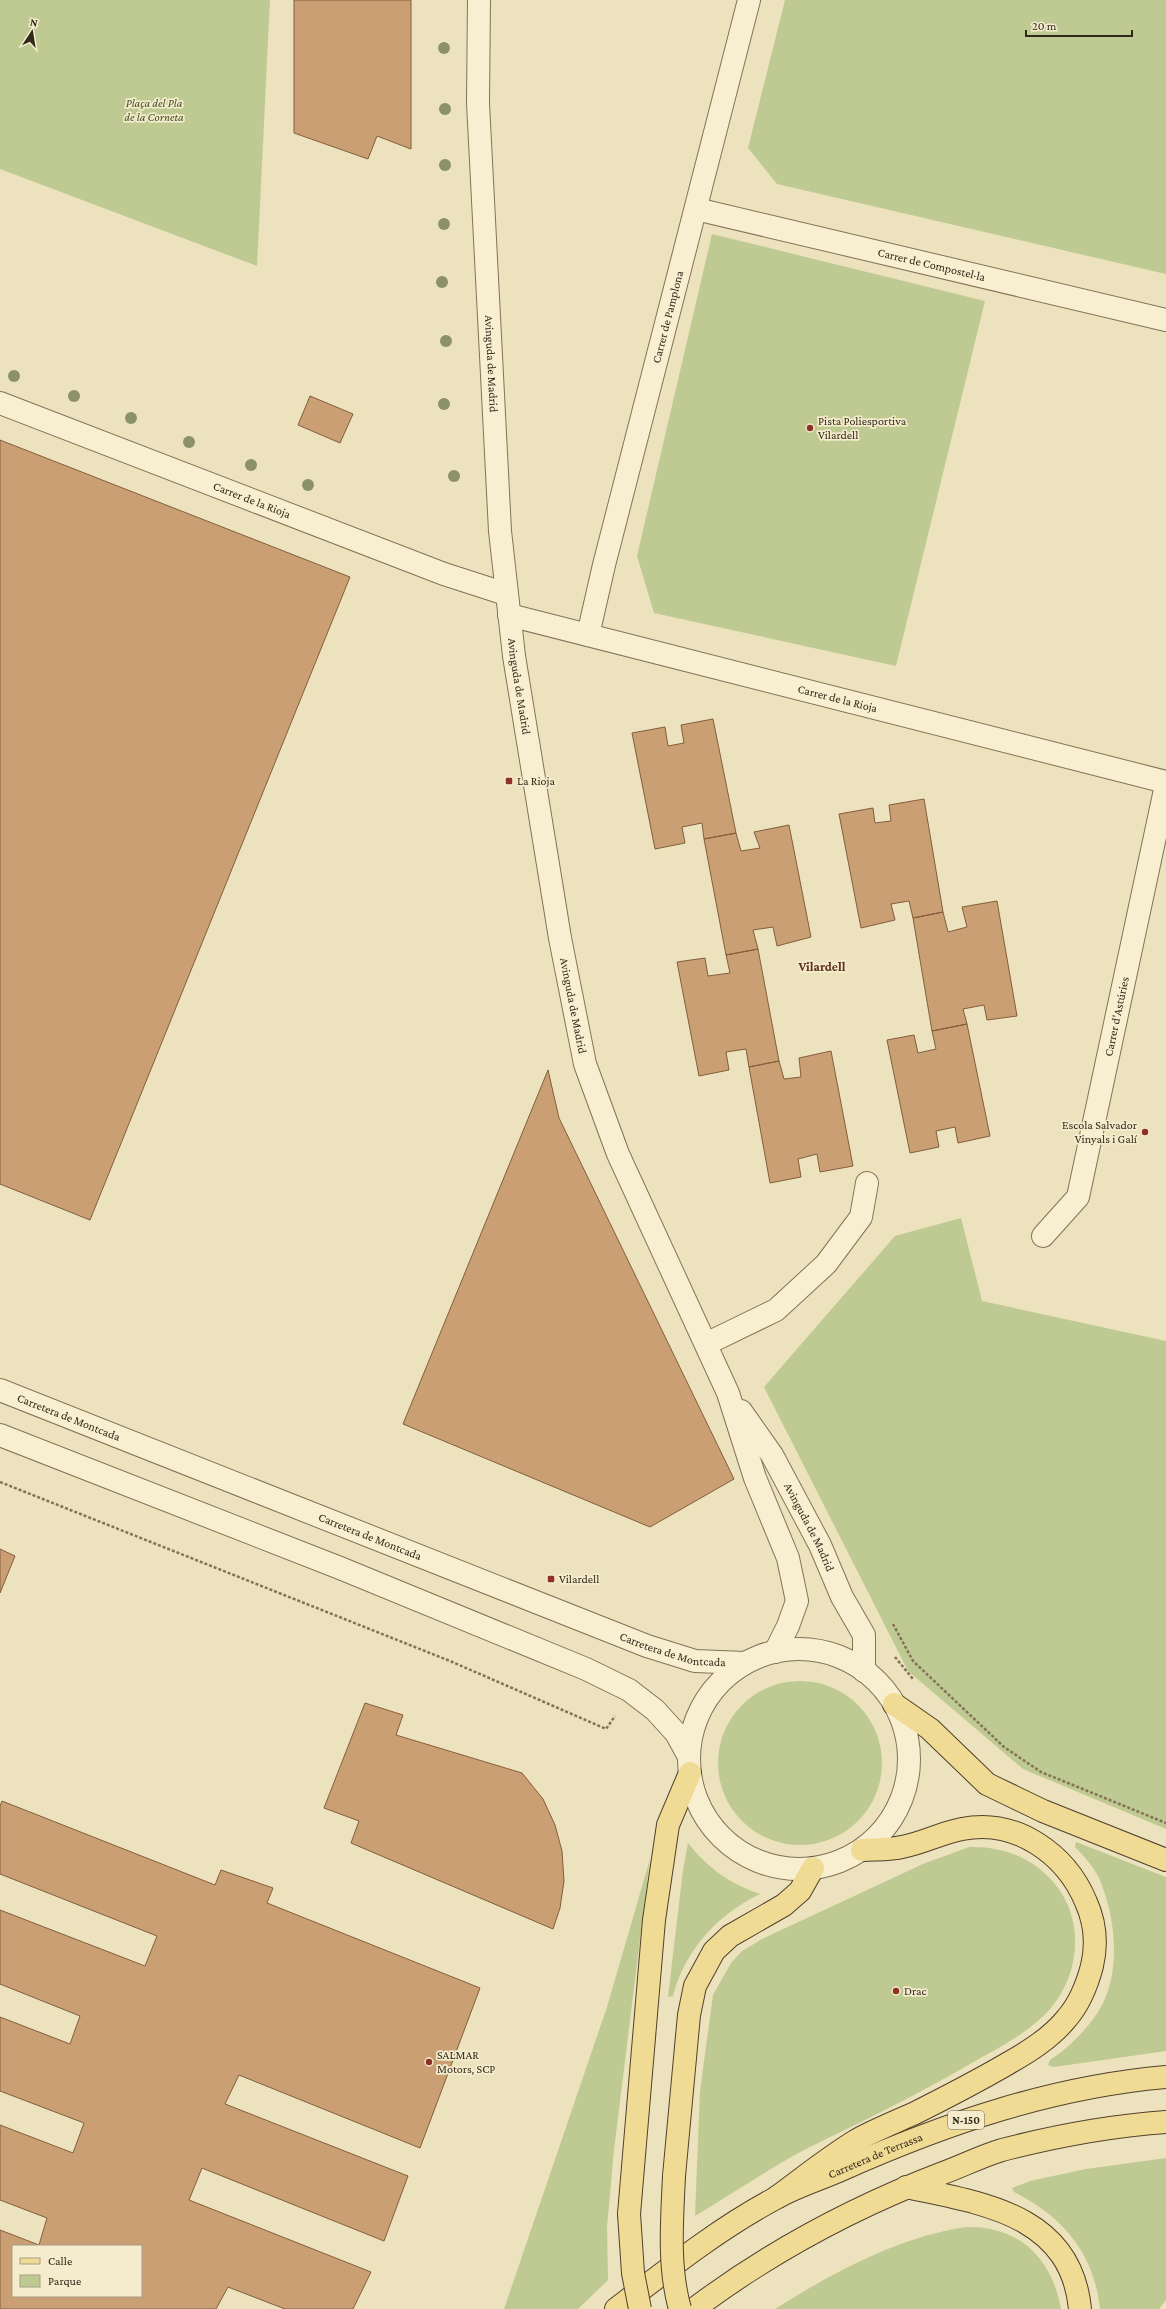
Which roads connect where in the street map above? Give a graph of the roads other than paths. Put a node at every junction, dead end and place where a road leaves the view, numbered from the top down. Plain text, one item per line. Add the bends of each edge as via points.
1 (479, 0) edge
2 (749, 0) edge
3 (696, 209) junction
4 (1166, 320) edge
5 (0, 403) edge
6 (506, 594) junction
7 (509, 615) junction
8 (588, 634) junction
9 (1166, 782) edge
10 (1166, 785) edge
11 (867, 1183) dead end
12 (1043, 1236) dead end
13 (706, 1344) junction
14 (0, 1390) edge
15 (728, 1393) junction
16 (0, 1435) edge
17 (775, 1652) junction
18 (745, 1663) junction
19 (864, 1671) junction
20 (894, 1704) junction
21 (689, 1764) junction
22 (862, 1850) junction
23 (1166, 1860) edge
24 (813, 1868) junction
25 (1166, 2077) edge
26 (1166, 2122) edge
27 (906, 2187) junction
28 (777, 2197) junction
29 (616, 2309) edge
30 (640, 2309) edge
31 (680, 2309) edge
32 (694, 2309) edge
33 (1080, 2309) edge

1 - 6 street, Avinguda de Madrid via 478,103 500,531
2 - 3 street, Carrer de Pamplona
3 - 4 street, Carrer de Compostel·la
3 - 8 street, Carrer de Pamplona
5 - 6 street, Carrer de la Rioja via 444,574
6 - 7 street, Avinguda de Madrid
7 - 8 street, Carrer de la Rioja
7 - 13 street, Avinguda de Madrid via 560,938 585,1064 618,1154
8 - 9 street, Carrer de la Rioja
10 - 12 street, Carrer d'Astúries via 1078,1197
11 - 13 street via 861,1217 826,1264 776,1310
13 - 15 street, Avinguda de Madrid
14 - 18 street, Carretera de Montcada via 641,1643 695,1661
15 - 17 street, Avinguda de Madrid via 754,1478 788,1558 797,1601
15 - 19 street, Avinguda de Madrid via 772,1455 820,1545 842,1597 864,1636
16 - 21 street via 340,1568 586,1669 629,1690 655,1710 676,1733
17 - 18 street
17 - 19 street via 806,1650 829,1654
18 - 21 street via 723,1679 705,1701 693,1727
19 - 20 street via 881,1686
20 - 22 street via 906,1734 908,1754 909,1767 902,1799 886,1827
20 - 23 main road via 930,1729 987,1784 1043,1811
21 - 24 street via 691,1785 702,1813 721,1838 746,1856 774,1867 805,1870
21 - 30 main road, bridge via 668,1825 654,1920 629,2214 633,2273
22 - 24 street via 835,1864
22 - 28 main road via 902,1847 962,1828 984,1828 1019,1834 1040,1844 1051,1851 1079,1883 1089,1907 1094,1935 1094,1956 1089,1980 1082,1997 1067,2018 1025,2054 966,2088 857,2140
24 - 31 main road, bridge via 800,1891 784,1905 730,1936 714,1951 695,1986 689,2015 674,2176 672,2252 674,2281
25 - 28 main road, Carretera de Terrassa / N-150 via 1090,2088 993,2111 900,2144
26 - 27 main road via 1122,2125 1001,2151
27 - 32 main road via 842,2216 765,2259
27 - 33 main road via 980,2202 1017,2217 1039,2230 1067,2264 1076,2286
28 - 29 main road, Carretera de Terrassa / N-150 via 701,2243

